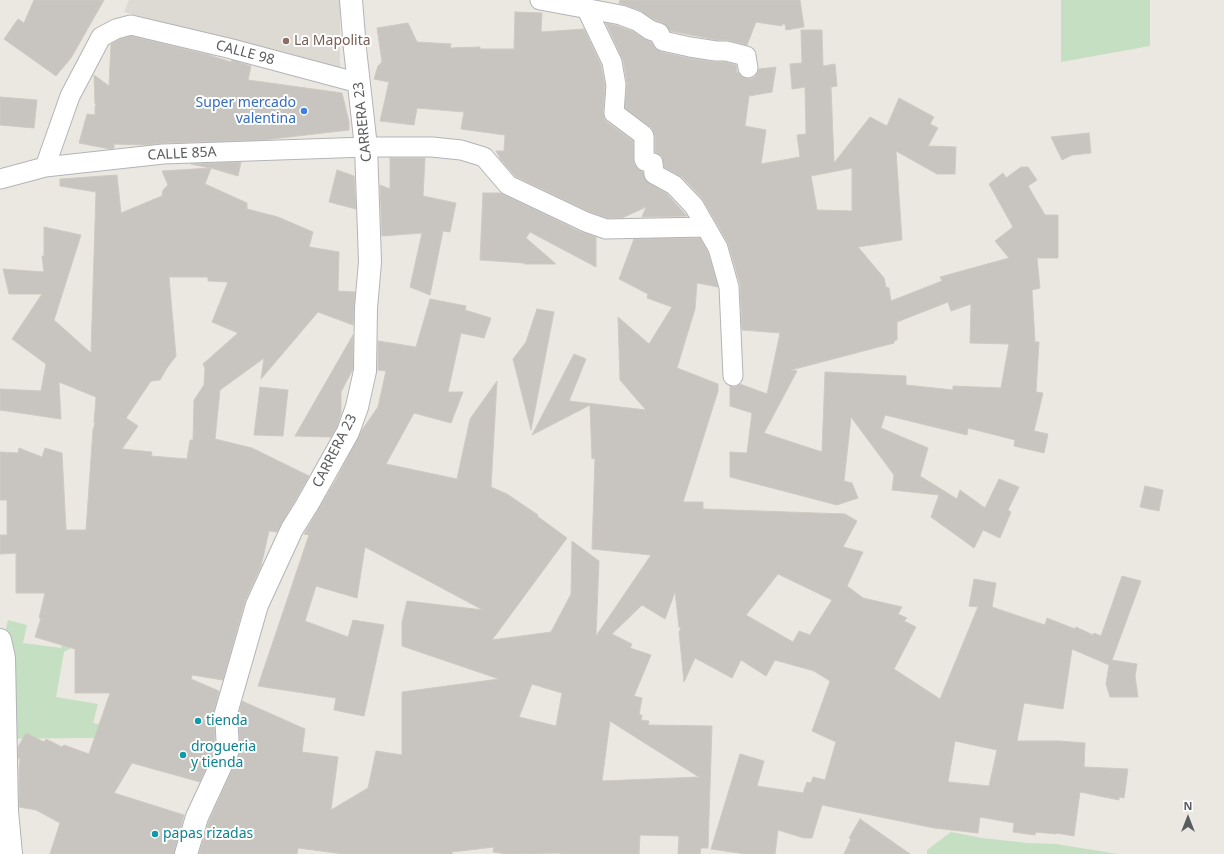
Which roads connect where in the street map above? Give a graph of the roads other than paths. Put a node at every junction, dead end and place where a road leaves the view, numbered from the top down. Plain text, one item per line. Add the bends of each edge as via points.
1 (351, 0) edge
2 (540, 0) edge
3 (587, 10) junction
4 (748, 68) dead end
5 (359, 83) junction
6 (366, 146) junction
7 (45, 167) junction
8 (0, 179) edge
9 (705, 227) junction
10 (733, 376) dead end
11 (0, 640) edge
12 (11, 854) edge
13 (186, 854) edge

1 - 5 street, CARRERA 23
2 - 3 street
3 - 4 street via 621,15 637,21 658,33 663,41 746,56
3 - 9 street via 612,62 616,85 614,113 644,136 645,161 652,163 654,174 674,185 694,206
5 - 6 street, CARRERA 23
5 - 7 street, CALLE 98 via 131,25 116,29 101,37 70,96
6 - 7 street, CALLE 85A via 163,154
6 - 9 street, CALLE 85A via 432,146 461,150 484,157 508,185 606,229
6 - 13 street, CARRERA 23 via 370,262 365,371 357,407 348,432 292,529 257,605 226,713 228,750 197,818
7 - 8 street, CALLE 85A
9 - 10 street via 718,248 729,287
11 - 12 street via 4,658 7,812

